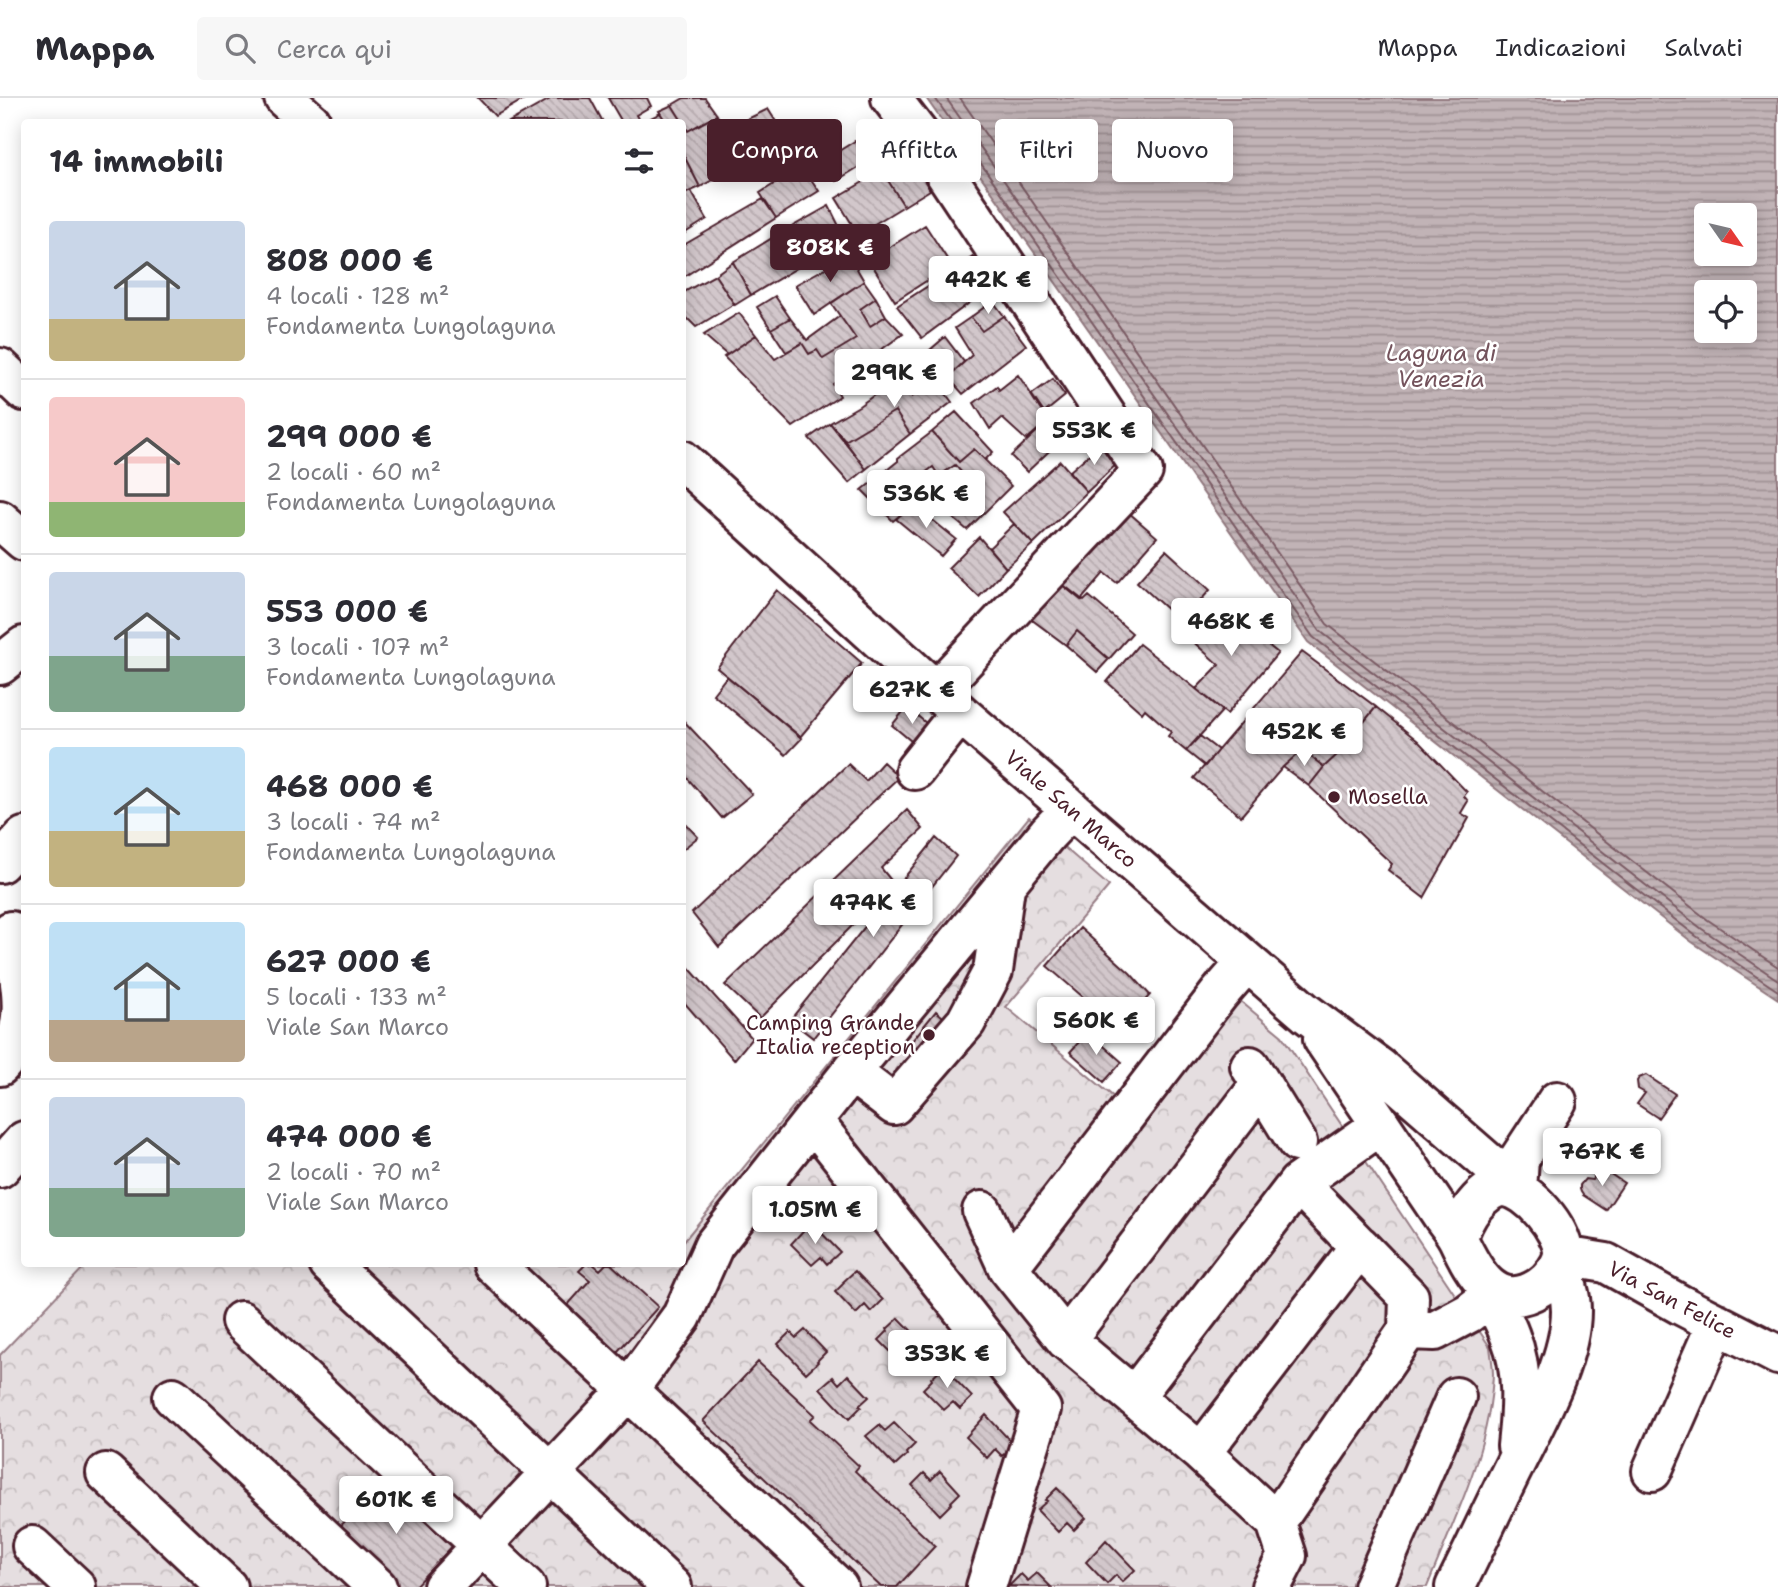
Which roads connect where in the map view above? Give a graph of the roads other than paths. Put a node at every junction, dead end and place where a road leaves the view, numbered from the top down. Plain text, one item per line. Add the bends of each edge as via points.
1 (284, 98) edge
2 (891, 98) edge
3 (308, 119) edge
4 (0, 368) edge
5 (21, 388) edge
6 (686, 464) edge
7 (0, 520) edge
8 (21, 538) edge
9 (21, 648) edge
10 (0, 665) edge
11 (948, 703) junction
12 (915, 770) dead end
13 (1071, 809) junction
14 (21, 840) edge
15 (0, 863) edge
16 (1005, 886) junction
17 (12, 931) edge
18 (1247, 962) junction
19 (21, 986) edge
20 (21, 1012) edge
21 (1306, 1013) junction
22 (0, 1066) edge
23 (851, 1072) junction
24 (1548, 1102) dead end
25 (813, 1121) junction
26 (1381, 1125) junction
27 (1297, 1142) dead end
28 (21, 1144) edge
29 (0, 1168) edge
30 (1298, 1183) junction
31 (1517, 1190) junction
32 (982, 1211) dead end
33 (1458, 1239) junction
34 (1360, 1246) junction
35 (1561, 1261) junction
36 (332, 1267) edge
37 (496, 1267) edge
38 (1008, 1268) junction
39 (1489, 1292) junction
40 (241, 1321) dead end
41 (1717, 1323) junction
42 (1408, 1330) junction
43 (1066, 1340) junction
44 (1778, 1355) edge
45 (628, 1390) junction
46 (173, 1397) dead end
47 (1134, 1397) junction
48 (1456, 1397) dead end
49 (1201, 1453) junction
50 (1514, 1465) junction
51 (1652, 1471) dead end
52 (106, 1473) dead end
53 (551, 1474) junction
54 (1276, 1522) junction
55 (32, 1546) dead end
56 (482, 1546) junction
57 (76, 1587) edge
58 (227, 1587) edge
59 (377, 1587) edge
60 (443, 1587) edge
61 (526, 1587) edge
62 (672, 1587) edge
63 (838, 1587) edge
64 (986, 1587) edge
65 (1271, 1587) edge
66 (1373, 1587) edge
67 (1455, 1587) edge

1 - 3 street
2 - 11 street via 1143,471 952,674
4 - 5 street
6 - 11 street, Viale San Marco
7 - 8 street
9 - 10 street
11 - 12 street
11 - 13 street, Viale San Marco
13 - 16 street
13 - 18 street, Viale San Marco
14 - 15 street
16 - 23 street
16 - 23 street via 993,971 966,1022 899,1109
17 - 19 street
18 - 21 street, Viale San Marco
18 - 38 street
20 - 22 street via 20,1032
21 - 26 street, Viale San Marco
21 - 31 street, Viale San Marco via 1381,1069
23 - 25 street
24 - 31 street via 1519,1159
25 - 45 street via 714,1245 682,1316
25 - 64 street via 1041,1409
26 - 30 street
26 - 33 street, Viale San Marco
27 - 43 street via 1256,1075
28 - 29 street
30 - 34 street
30 - 47 street
31 - 33 street via 1497,1188 1486,1194 1465,1218
31 - 35 street via 1548,1219 1560,1238
32 - 38 street
33 - 39 street
34 - 42 street via 1409,1297
34 - 49 street
35 - 39 street via 1543,1285 1520,1296
35 - 41 street, Via San Felice via 1606,1263
35 - 50 street via 1572,1314 1567,1343
36 - 53 street
37 - 45 street
38 - 43 street
39 - 42 street via 1469,1313 1435,1331
39 - 50 street via 1518,1365 1521,1412
40 - 56 street
41 - 44 street, Via San Felice
41 - 51 street
42 - 54 street
43 - 47 street
45 - 53 street
45 - 63 street
46 - 59 street
47 - 49 street
48 - 66 street
49 - 54 street
50 - 67 street
52 - 58 street
53 - 56 street
53 - 62 street
54 - 65 street via 1287,1556
55 - 57 street
56 - 60 street
56 - 61 street

